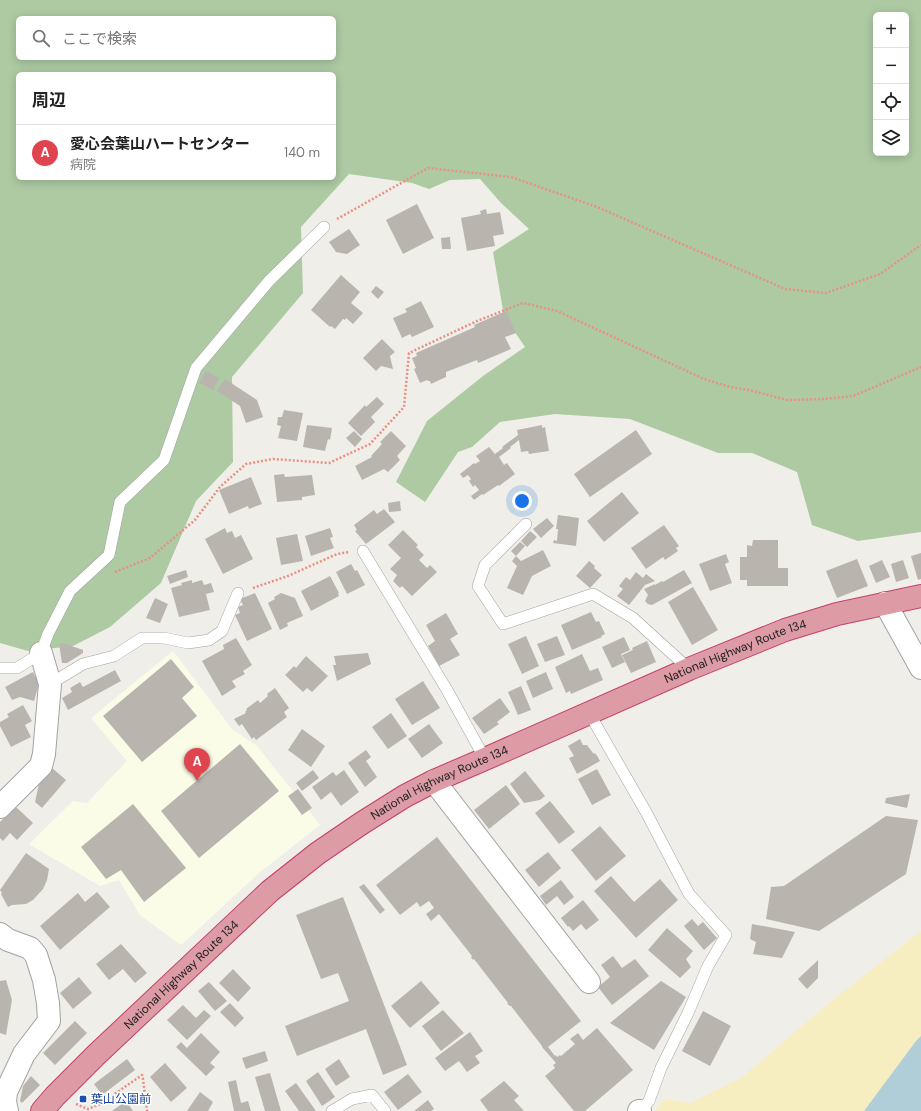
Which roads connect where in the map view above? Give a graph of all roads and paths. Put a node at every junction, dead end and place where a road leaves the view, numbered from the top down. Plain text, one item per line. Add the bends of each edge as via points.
1 (324, 227) joint
2 (921, 245) edge
3 (921, 368) edge
4 (526, 524) dead end
5 (363, 551) joint
6 (112, 573) dead end
7 (238, 593) joint
8 (921, 596) edge
9 (884, 603) junction
10 (40, 653) junction
11 (0, 668) edge
12 (921, 668) edge
13 (689, 670) junction
14 (50, 684) junction
15 (589, 713) junction
16 (485, 759) junction
17 (434, 781) junction
18 (0, 807) edge
19 (0, 934) edge
20 (589, 982) dead end
21 (49, 1103) edge
22 (7, 1111) edge
23 (147, 1111) edge
24 (332, 1111) edge
25 (385, 1111) edge
26 (639, 1111) edge

1 - 2 path via 428,168 511,177 597,207 785,289 826,293 880,274
1 - 10 lane via 269,281 196,368 164,460 120,502 109,555 70,591
3 - 6 path via 853,396 787,400 704,379 557,311 523,303 409,353 404,408 370,444 329,463 273,459 246,464 220,487 195,520 150,558
4 - 13 lane via 485,565 478,586 503,624 593,594 633,618
5 - 7 path via 338,554 288,576
5 - 16 lane via 447,690
7 - 14 lane via 222,631 209,640 188,643 164,638 142,638 114,656 83,664
8 - 9 highway, National Highway Route 134
9 - 12 street
9 - 13 highway, National Highway Route 134 via 785,630
10 - 11 lane via 17,668
10 - 14 street
13 - 15 highway, National Highway Route 134
14 - 18 street via 41,766
15 - 16 highway, National Highway Route 134
15 - 26 lane via 646,812 689,894 726,935 708,966 661,1068 649,1101
16 - 17 highway, National Highway Route 134
17 - 20 street
17 - 21 highway, National Highway Route 134 via 362,823 318,853 270,891 119,1033
19 - 22 street via 8,940 30,948 36,955 44,980 49,1021 24,1054 6,1092
21 - 23 path via 88,1109 142,1076
24 - 25 lane via 352,1099 372,1094

